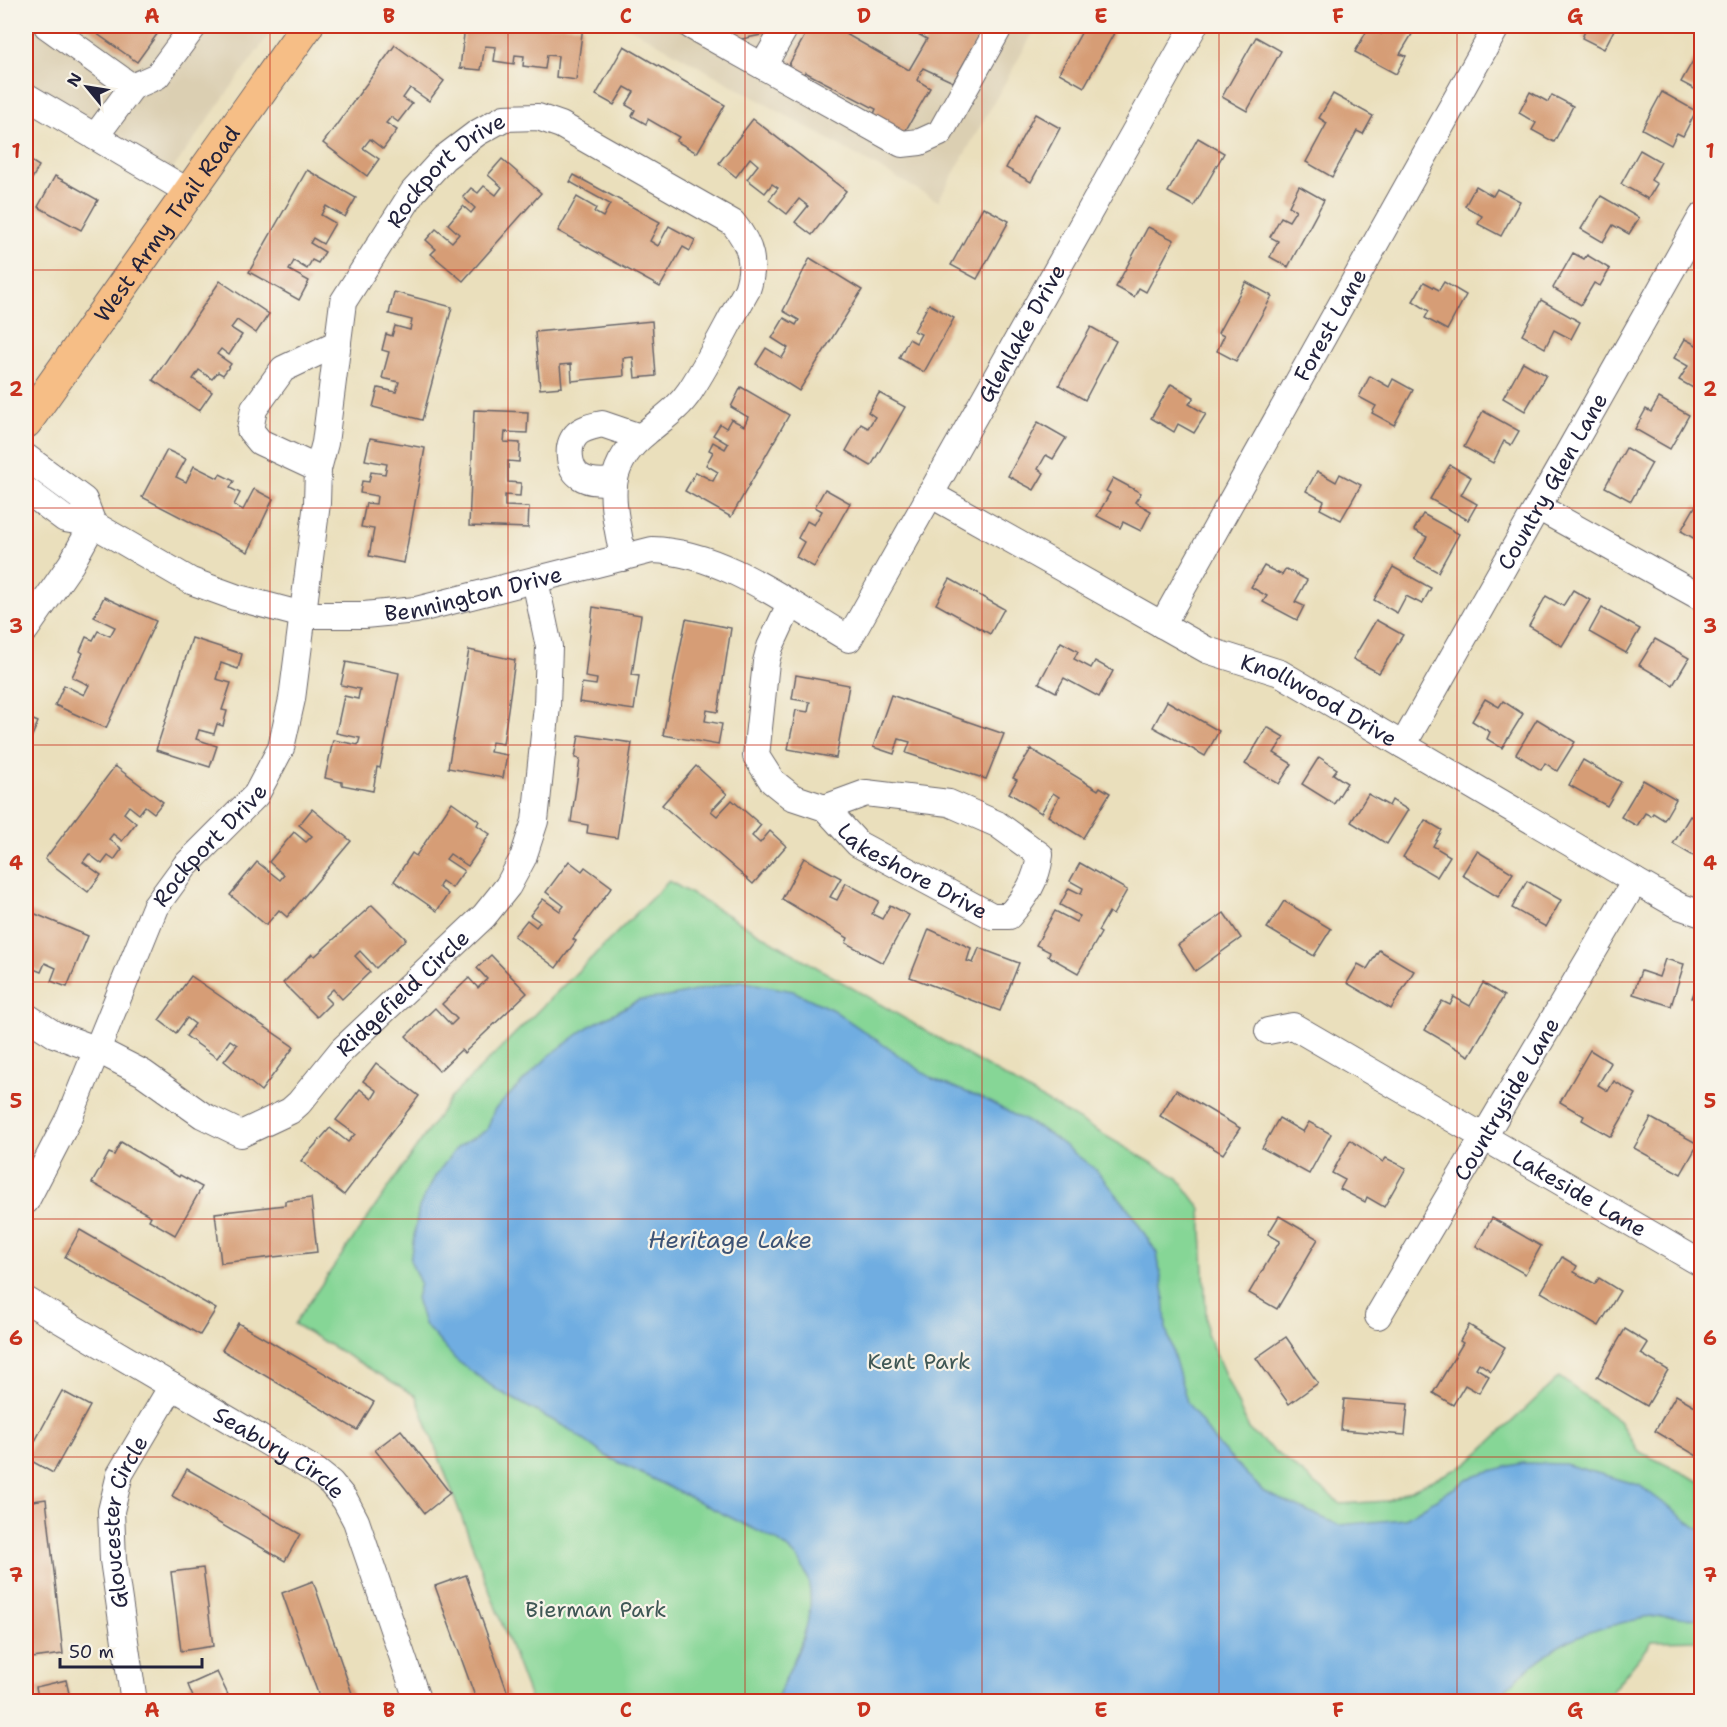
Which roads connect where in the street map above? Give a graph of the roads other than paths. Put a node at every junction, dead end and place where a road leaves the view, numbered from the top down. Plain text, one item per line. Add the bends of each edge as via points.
1 (47, 26) edge
2 (194, 26) edge
3 (307, 26) edge
4 (691, 26) edge
5 (786, 26) edge
6 (1000, 26) edge
7 (1194, 26) edge
8 (1497, 26) edge
9 (763, 66) junction
10 (132, 87) junction
11 (26, 96) edge
12 (94, 137) junction
13 (189, 192) junction
14 (1701, 216) edge
15 (338, 344) junction
16 (26, 422) edge
17 (640, 437) junction
18 (26, 456) edge
19 (318, 470) junction
20 (613, 481) junction
21 (26, 490) edge
22 (930, 494) junction
23 (1538, 507) junction
24 (93, 524) junction
25 (623, 558) junction
26 (535, 580) junction
27 (1701, 598) edge
28 (790, 604) junction
29 (303, 615) junction
30 (1162, 624) junction
31 (26, 629) edge
32 (849, 639) joint
33 (1404, 745) junction
34 (825, 808) junction
35 (1635, 881) junction
36 (1701, 914) edge
37 (26, 1016) edge
38 (1268, 1031) dead end
39 (98, 1050) junction
40 (1484, 1137) junction
41 (26, 1201) edge
42 (1701, 1264) edge
43 (26, 1300) edge
44 (1378, 1316) dead end
45 (172, 1386) junction
46 (134, 1701) edge
47 (418, 1701) edge

1 - 10 street
2 - 10 street via 157,76
3 - 13 main road, West Army Trail Road
4 - 9 street
5 - 9 street
6 - 9 street via 940,132 920,142 902,144
7 - 22 street, Glenlake Drive
8 - 30 street, Forest Lane
10 - 12 street
11 - 12 street
12 - 13 street
13 - 16 main road, West Army Trail Road
14 - 23 street, Country Glen Lane
15 - 17 street, Rockport Drive via 343,302 413,192 444,158 477,133 504,118 538,117 561,125 733,223 752,254 747,290 690,391
15 - 19 street, Rockport Drive
15 - 19 street via 283,369 254,409 250,430 260,442
17 - 20 street, Rockport Drive via 618,463
17 - 20 street via 602,424 576,435 570,446 574,472 583,478
18 - 24 street via 84,500
19 - 29 street, Rockport Drive
20 - 25 street
21 - 24 street, Bennington Drive via 65,519
22 - 30 street, Knollwood Drive
22 - 32 street, Glenlake Drive
23 - 27 street
23 - 33 street, Country Glen Lane
24 - 29 street, Bennington Drive via 191,581
24 - 31 street
25 - 26 street, Bennington Drive
25 - 28 street, Bennington Drive via 652,550 703,558
26 - 29 street, Bennington Drive via 416,610
26 - 39 street, Ridgefield Circle via 549,647 536,813 522,858 508,886 484,916 342,1050 290,1111 241,1134 202,1115 143,1073
28 - 32 street, Bennington Drive
28 - 34 street via 766,662 756,756 782,791
29 - 39 street, Rockport Drive via 287,726 273,768 243,810 185,866 163,894
30 - 33 street, Knollwood Drive via 1208,650 1280,673
33 - 35 street, Knollwood Drive
34 - 34 street, Lakeshore Drive via 866,794 949,803 997,824 1040,855 1038,872 1029,892 1009,916 992,916 858,844
35 - 36 street, Knollwood Drive
35 - 40 street, Countryside Lane
37 - 39 street, Ridgefield Circle via 54,1034
38 - 40 street, Lakeside Lane via 1293,1026
39 - 41 street, Rockport Drive via 68,1122
40 - 42 street, Lakeside Lane
40 - 44 street, Countryside Lane
43 - 45 street, Seabury Circle
45 - 46 street, Gloucester Circle via 120,1474 111,1511
45 - 47 street, Seabury Circle via 316,1471 345,1500 366,1546

